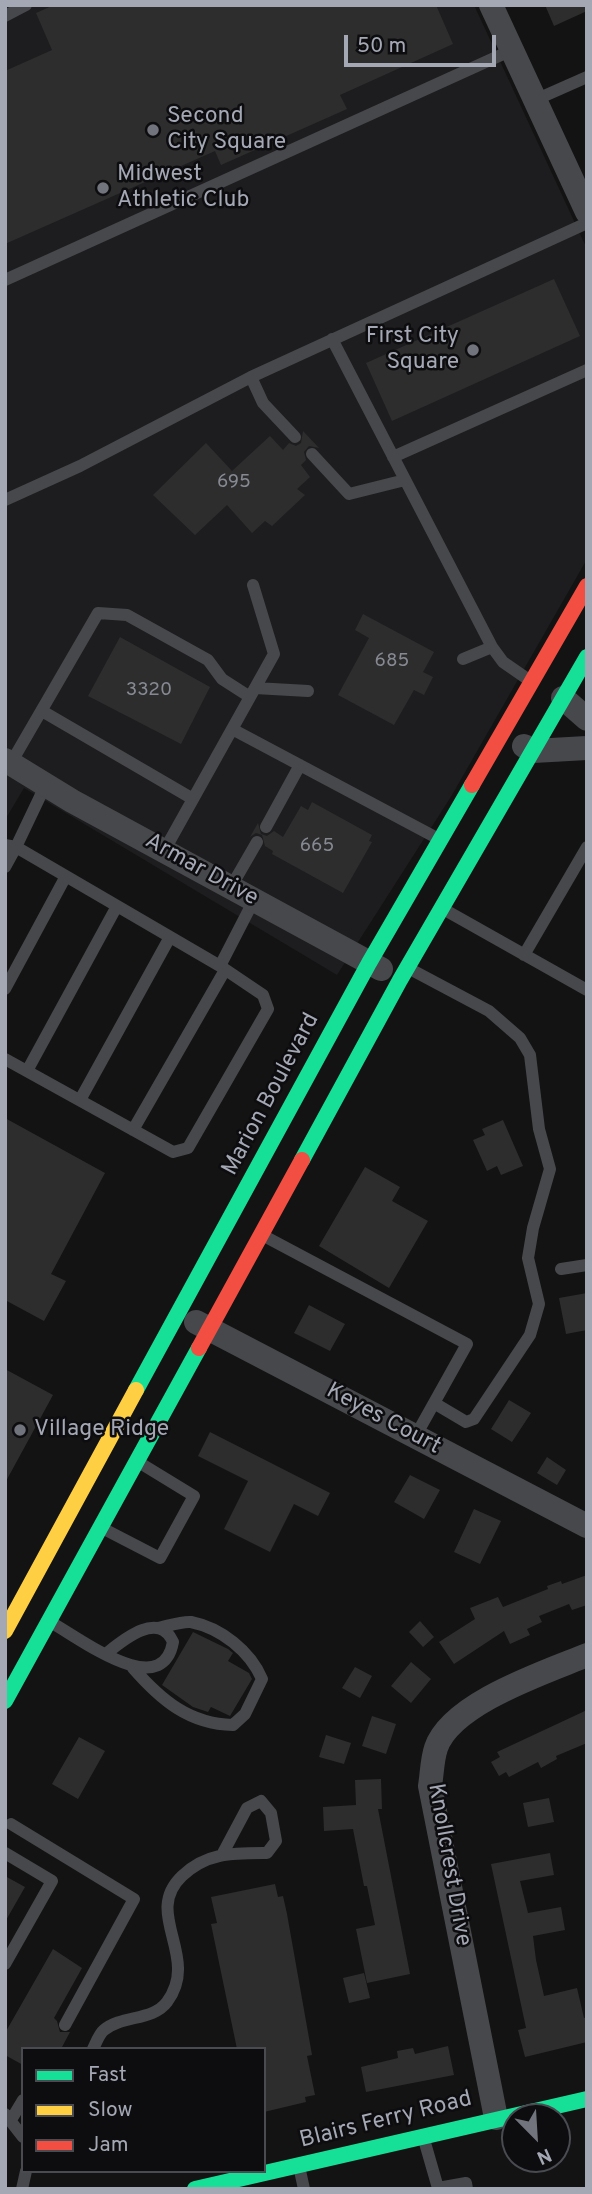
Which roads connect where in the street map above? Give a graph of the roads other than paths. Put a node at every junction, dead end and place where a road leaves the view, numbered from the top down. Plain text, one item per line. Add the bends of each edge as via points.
1 (26, 5) edge
2 (491, 5) edge
3 (5, 16) edge
4 (512, 50) junction
5 (587, 77) edge
6 (535, 100) junction
7 (587, 212) edge
8 (587, 223) edge
9 (5, 280) edge
10 (332, 339) junction
11 (587, 370) edge
12 (251, 377) junction
13 (295, 438) dead end
14 (312, 454) dead end
15 (393, 457) junction
16 (405, 480) junction
17 (5, 500) edge
18 (253, 585) dead end
19 (587, 586) edge
20 (492, 647) junction
21 (587, 657) edge
22 (463, 659) dead end
23 (547, 690) junction
24 (308, 691) dead end
25 (252, 693) junction
26 (41, 711) junction
27 (587, 719) edge
28 (232, 729) junction
29 (502, 734) junction
30 (587, 748) edge
31 (533, 751) junction
32 (8, 761) edge
33 (300, 765) junction
34 (46, 784) junction
35 (193, 799) junction
36 (265, 827) dead end
37 (440, 839) junction
38 (257, 842) dead end
39 (11, 846) edge
40 (587, 847) edge
41 (164, 851) junction
42 (5, 867) edge
43 (66, 876) junction
44 (231, 887) junction
45 (254, 900) junction
46 (117, 906) junction
47 (441, 908) junction
48 (170, 937) junction
49 (524, 955) junction
50 (369, 963) junction
51 (222, 968) junction
52 (403, 973) junction
53 (5, 989) edge
54 (587, 990) edge
55 (5, 1059) edge
56 (27, 1071) junction
57 (80, 1100) junction
58 (133, 1130) junction
59 (260, 1234) junction
60 (587, 1265) edge
61 (561, 1269) dead end
62 (180, 1314) junction
63 (208, 1329) junction
64 (434, 1403) junction
65 (415, 1437) junction
66 (136, 1461) junction
67 (587, 1526) edge
68 (100, 1527) junction
69 (12, 1605) edge
70 (49, 1621) junction
71 (158, 1628) junction
72 (5, 1631) edge
73 (107, 1653) junction
74 (587, 1655) edge
75 (133, 1668) junction
76 (5, 1701) edge
77 (7, 1826) edge
78 (5, 1853) edge
79 (223, 1853) junction
80 (5, 1964) edge
81 (65, 2025) dead end
82 (94, 2047) edge
83 (587, 2099) edge
84 (21, 2102) edge
85 (8, 2117) edge
86 (496, 2118) junction
87 (21, 2134) edge
88 (422, 2136) junction
89 (299, 2165) junction
90 (264, 2173) edge
91 (266, 2173) edge
92 (195, 2189) edge
93 (303, 2189) edge
94 (467, 2189) edge

1 - 3 lane
2 - 4 street
4 - 6 street
4 - 9 lane
5 - 6 lane
6 - 7 street
8 - 10 lane
10 - 12 lane
10 - 15 lane
11 - 15 lane
12 - 13 lane via 263,403
12 - 17 lane
14 - 16 lane via 349,494
15 - 16 lane
16 - 20 lane
18 - 25 lane via 274,654
19 - 23 main road, Marion Boulevard
20 - 22 lane
20 - 23 lane via 503,663
21 - 23 main road, Marion Boulevard
23 - 27 street
23 - 29 main road, Marion Boulevard
23 - 31 main road, Marion Boulevard
24 - 25 lane
25 - 26 lane via 222,679 197,653 127,614 98,612
25 - 28 lane
26 - 32 lane
26 - 35 lane
28 - 33 lane
28 - 35 lane
29 - 31 street
29 - 37 main road, Marion Boulevard
30 - 31 street
31 - 47 main road, Marion Boulevard
32 - 34 street, Armar Drive
33 - 36 lane
33 - 37 lane
34 - 39 lane
34 - 41 street, Armar Drive
35 - 41 lane
37 - 50 main road, Marion Boulevard
38 - 44 lane
39 - 42 lane
39 - 43 lane
40 - 49 lane
41 - 44 street, Armar Drive
43 - 46 lane
43 - 53 lane
44 - 45 street, Armar Drive
45 - 50 street, Armar Drive
45 - 51 lane
46 - 48 lane
46 - 56 lane
47 - 49 lane
47 - 52 main road, Marion Boulevard
48 - 51 lane
48 - 57 lane
49 - 54 lane
50 - 52 street, Armar Drive
50 - 62 main road, Marion Boulevard
51 - 58 lane
51 - 58 lane via 262,995 268,1009 188,1148 173,1152
52 - 59 main road, Marion Boulevard
52 - 64 lane via 489,1011 520,1038 530,1055 539,1129 550,1169 528,1258 539,1304 530,1335 474,1419 466,1422
55 - 56 lane
56 - 57 lane
57 - 58 lane
59 - 63 main road, Marion Boulevard
59 - 64 lane via 467,1344
60 - 61 lane
62 - 63 street, Keyes Court
62 - 69 main road, Marion Boulevard
63 - 65 street, Keyes Court
63 - 66 main road, Marion Boulevard
64 - 65 lane
65 - 67 street, Keyes Court
66 - 68 main road, Marion Boulevard
66 - 68 lane via 194,1496 160,1558
68 - 70 main road, Marion Boulevard
69 - 72 main road, Marion Boulevard
70 - 73 lane
70 - 76 main road, Marion Boulevard
71 - 73 lane via 144,1628
71 - 75 lane via 169,1634 171,1651 156,1668
71 - 75 lane via 190,1622 231,1640 255,1662 262,1679 245,1714 233,1725 210,1724 185,1714 155,1693
73 - 75 lane
74 - 86 street, Knollcrest Drive via 491,1695 458,1719 436,1747 430,1786
77 - 81 lane via 134,1899
78 - 80 lane via 52,1881
79 - 79 lane via 267,1853 275,1841 271,1813 261,1801 247,1808
79 - 82 lane via 193,1865 169,1888 166,1907 178,1982 166,2004 103,2031
83 - 86 main road, Blairs Ferry Road
84 - 85 lane
85 - 87 lane
86 - 88 main road, Blairs Ferry Road
88 - 89 main road, Blairs Ferry Road
88 - 94 lane via 438,2188 466,2183
89 - 91 main road, Blairs Ferry Road
89 - 93 lane
90 - 92 main road, Blairs Ferry Road

